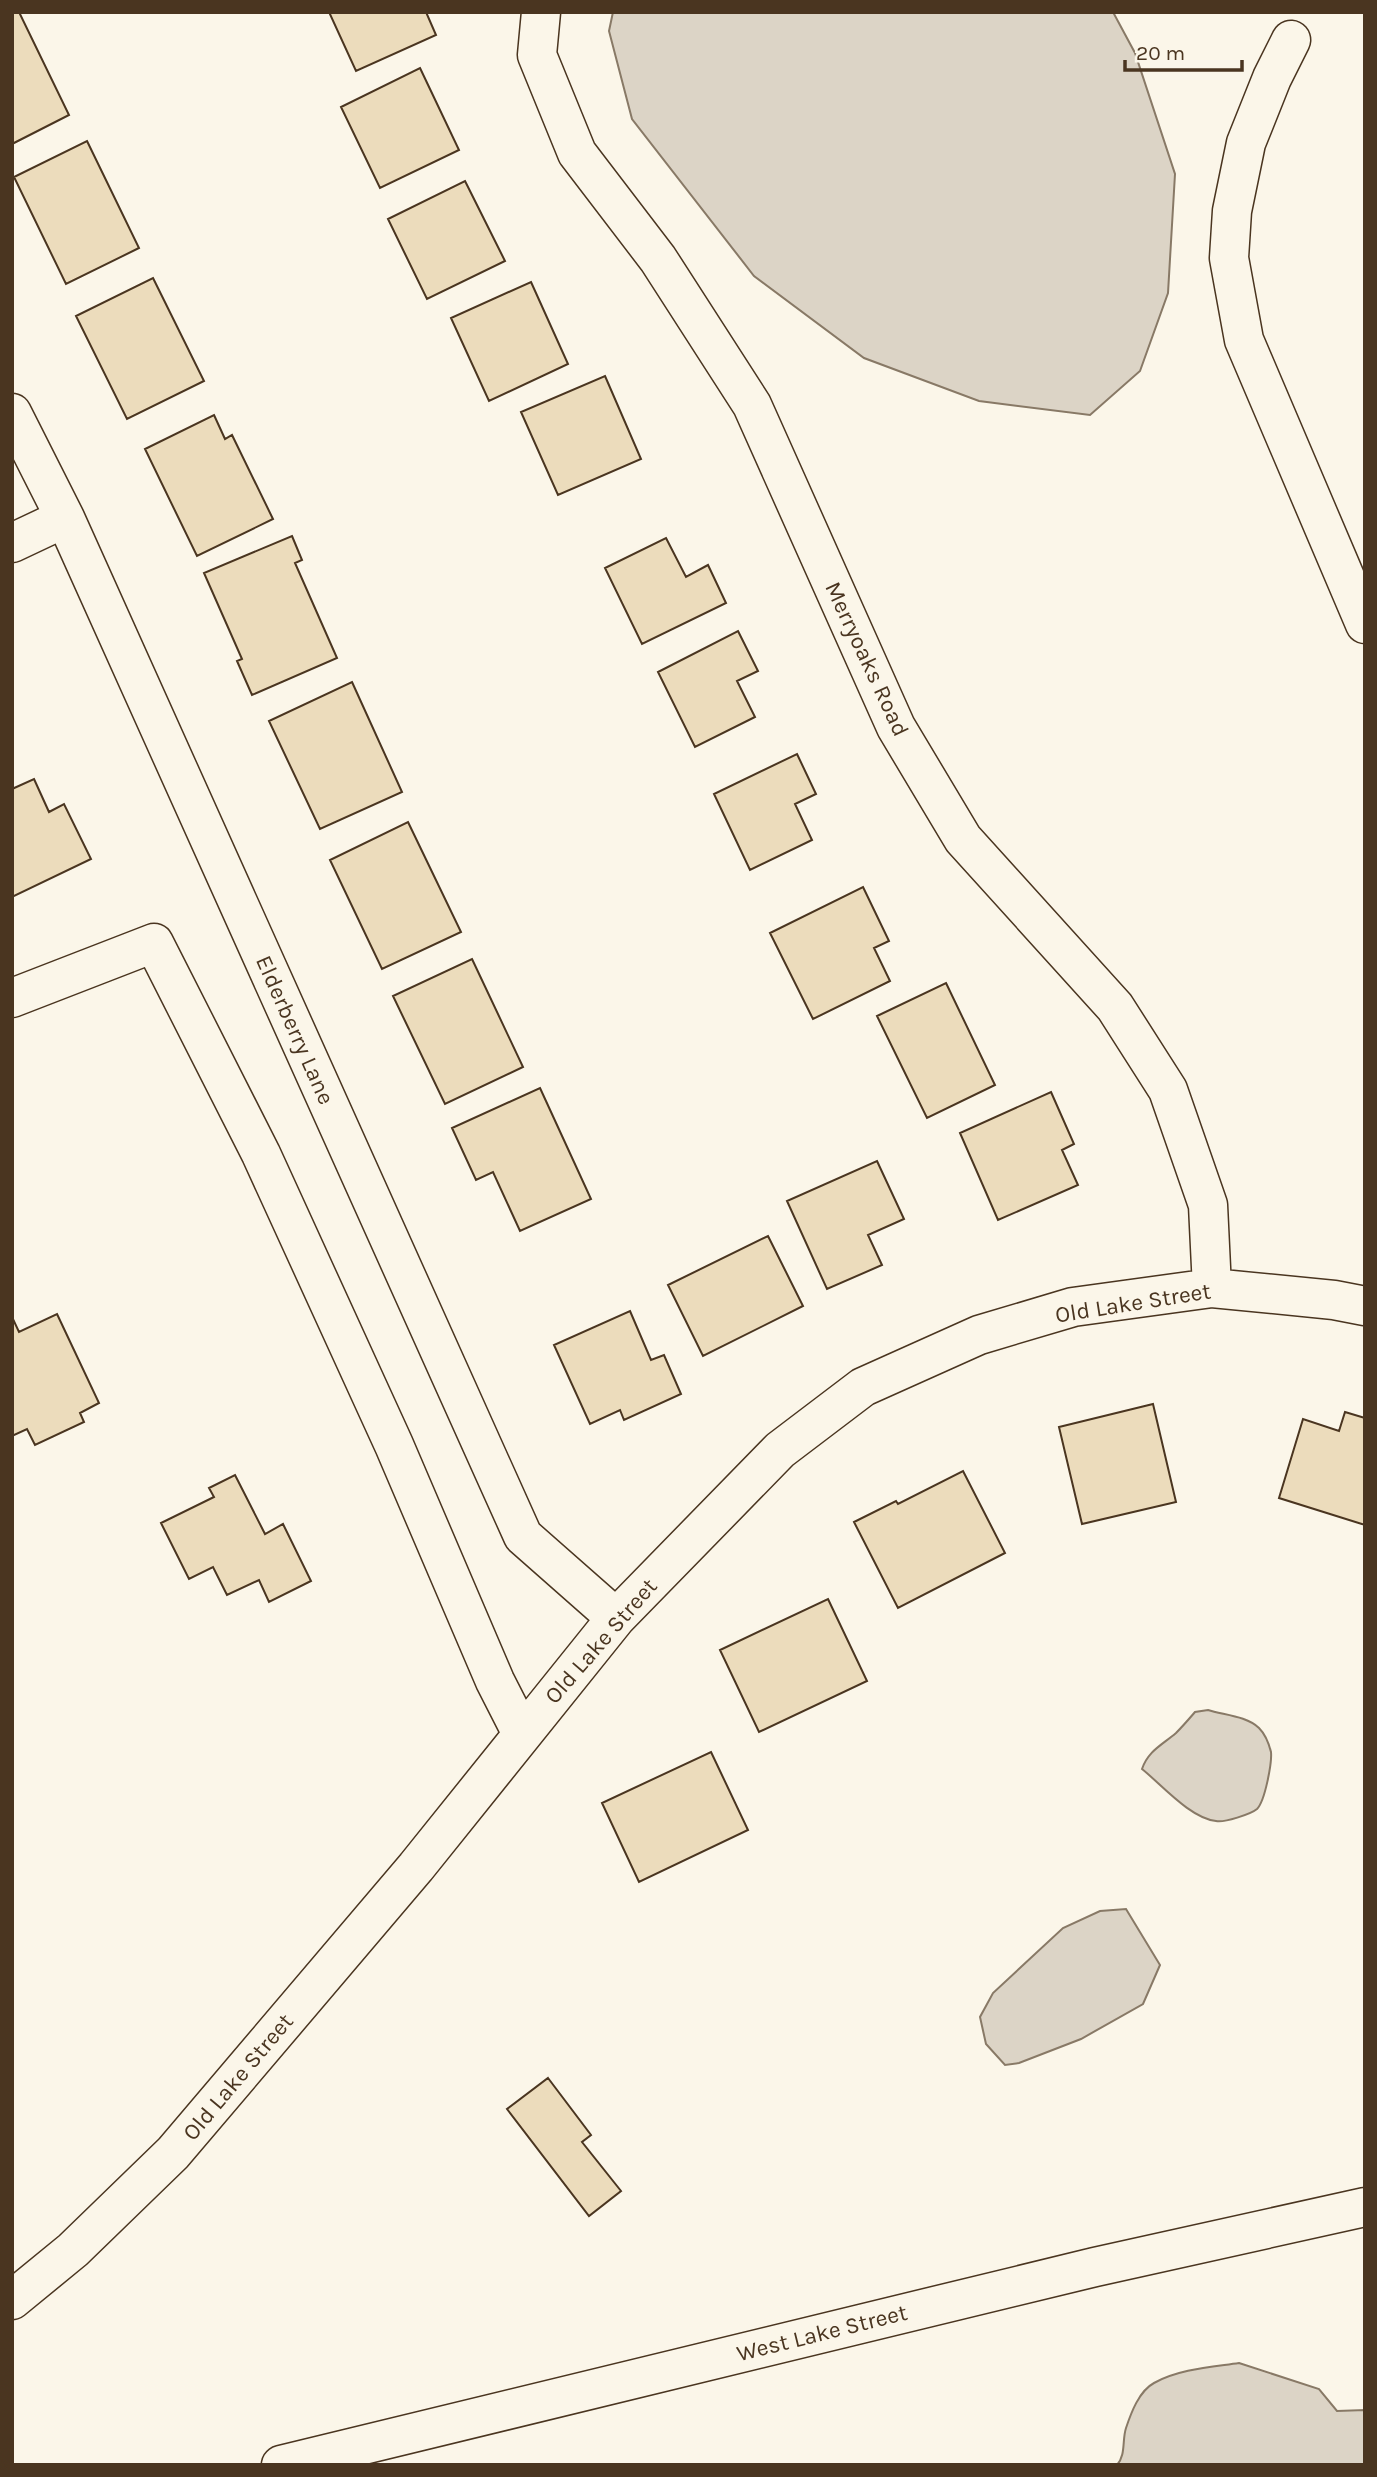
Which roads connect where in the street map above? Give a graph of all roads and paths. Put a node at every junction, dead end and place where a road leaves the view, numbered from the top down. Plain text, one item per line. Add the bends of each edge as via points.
1 (541, 12) edge
2 (1291, 40) dead end
3 (12, 413) edge
4 (65, 518) junction
5 (12, 544) edge
6 (1365, 624) edge
7 (12, 998) edge
8 (1212, 1288) junction
9 (1365, 1306) edge
10 (616, 1618) junction
11 (522, 1734) junction
12 (1365, 2207) edge
13 (12, 2300) edge
14 (281, 2465) edge

1 - 8 main road, Merryoaks Road via 537,55 577,153 657,258 752,405 896,727 963,839 1115,1007 1168,1090 1208,1205
2 - 6 main road via 1246,143 1232,211 1229,258 1244,340
3 - 4 main road, Elderberry Lane
4 - 5 main road
4 - 10 main road, Elderberry Lane via 523,1536
7 - 11 main road via 154,943 261,1154
8 - 9 main road, Old Lake Street
8 - 10 main road, Old Lake Street via 1073,1307 979,1335 863,1387 780,1450
10 - 11 main road, Old Lake Street
11 - 13 main road, Old Lake Street via 416,1867 173,2153 73,2250
12 - 14 main road, West Lake Street via 1095,2267

